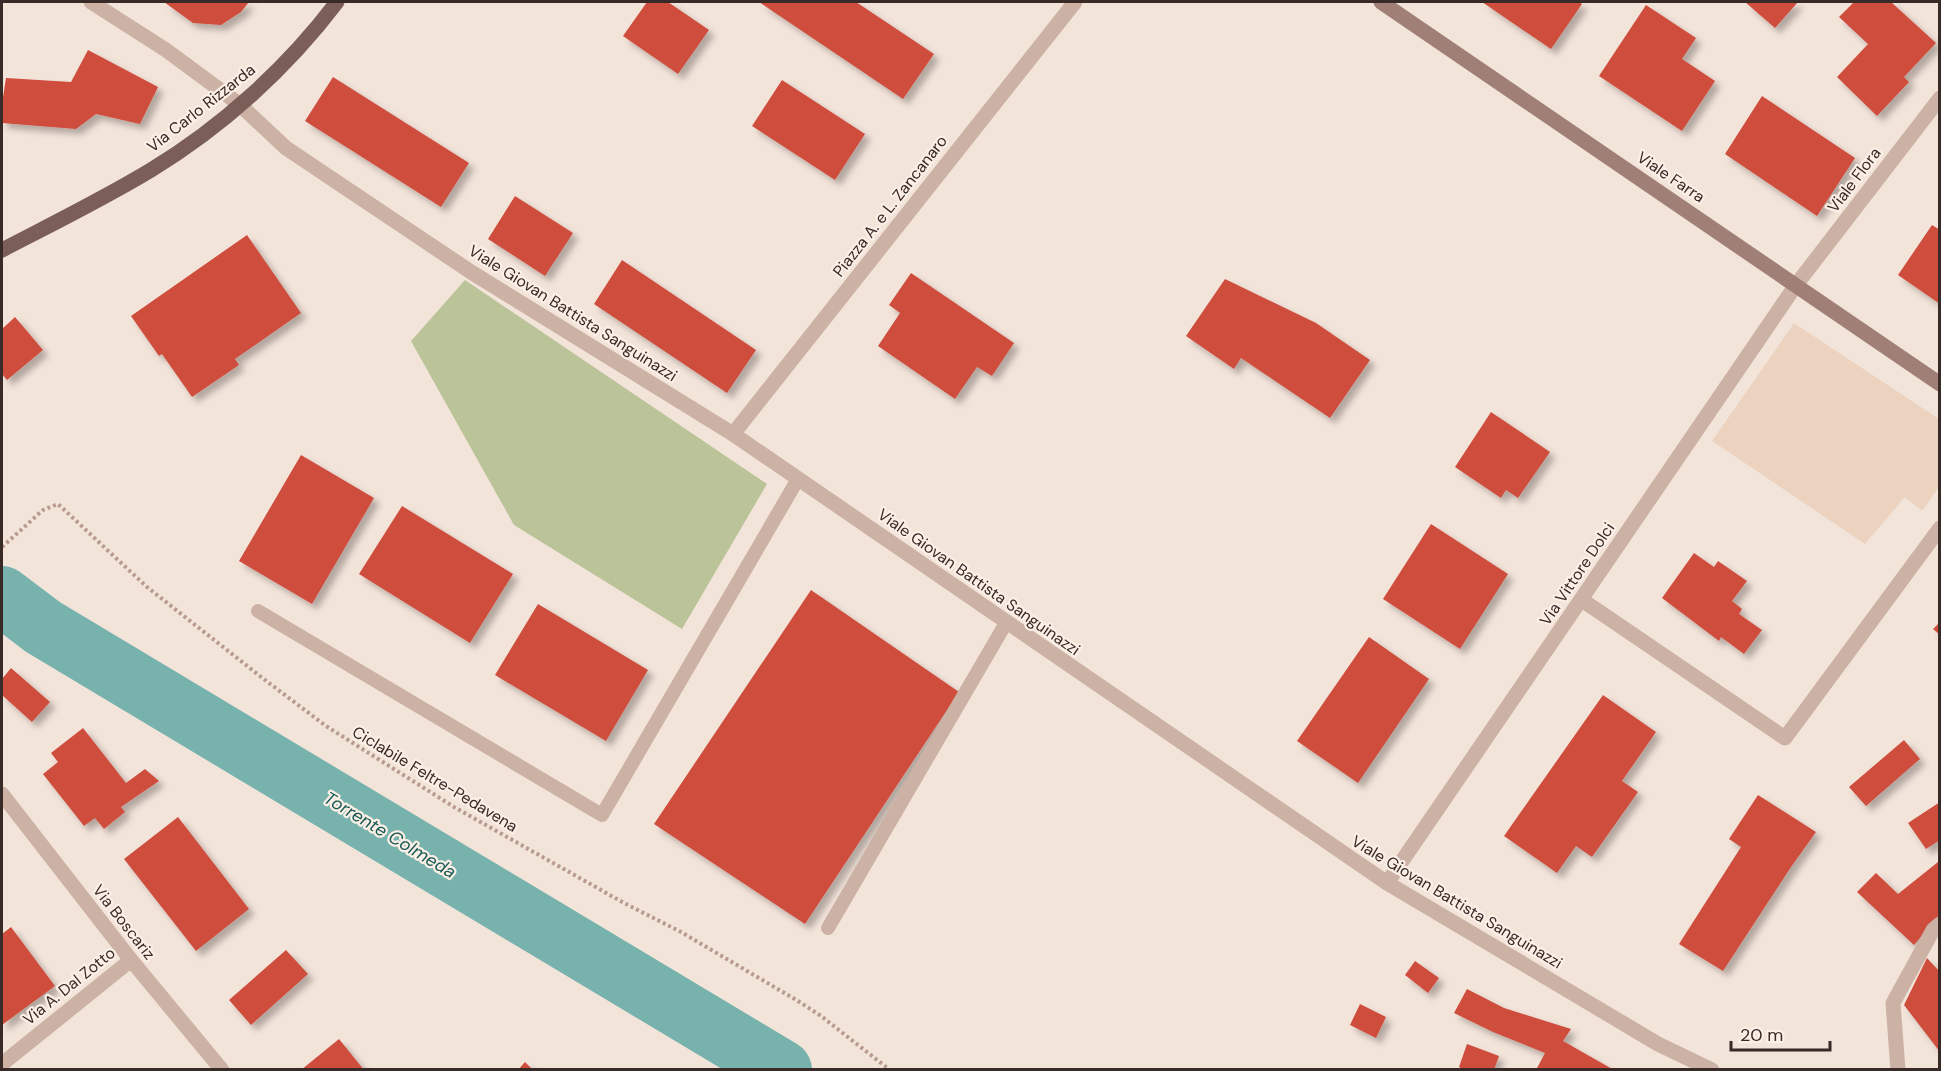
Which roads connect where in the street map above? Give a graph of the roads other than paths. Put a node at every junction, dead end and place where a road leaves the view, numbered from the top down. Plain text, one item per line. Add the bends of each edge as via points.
1 (91, 2) edge
2 (337, 2) edge
3 (1075, 2) edge
4 (1381, 2) edge
5 (1940, 98) edge
6 (239, 104) junction
7 (2, 250) edge
8 (1796, 285) junction
9 (1940, 384) edge
10 (733, 434) junction
11 (798, 478) junction
12 (1940, 528) edge
13 (1582, 600) junction
14 (258, 611) dead end
15 (1006, 623) junction
16 (2, 794) edge
17 (1387, 883) junction
18 (1940, 924) edge
19 (828, 928) dead end
20 (131, 960) junction
21 (2, 1064) edge
22 (222, 1070) edge
23 (1712, 1070) edge
24 (1898, 1070) edge

1 - 6 street, Viale Giovan Battista Sanguinazzi via 166,50
2 - 6 main road, Via Carlo Rizzarda via 288,59
3 - 10 street, Piazza A. e L. Zancanaro
4 - 8 main road, Viale Farra
5 - 8 street, Viale Flora
6 - 7 main road, Via Carlo Rizzarda via 152,170
6 - 10 street, Viale Giovan Battista Sanguinazzi via 286,148 471,272
8 - 9 main road, Viale Farra
8 - 13 street, Via Vittore Dolci
10 - 11 street, Viale Giovan Battista Sanguinazzi
11 - 14 lane via 602,815
11 - 15 street, Viale Giovan Battista Sanguinazzi
12 - 13 street via 1785,738
13 - 17 street, Via Vittore Dolci
15 - 17 street, Viale Giovan Battista Sanguinazzi
15 - 19 lane
16 - 20 street, Via Boscariz
17 - 23 street, Viale Giovan Battista Sanguinazzi via 1658,1044
18 - 24 street via 1893,1003
20 - 21 street, Via A. Dal Zotto
20 - 22 street, Via Boscariz

